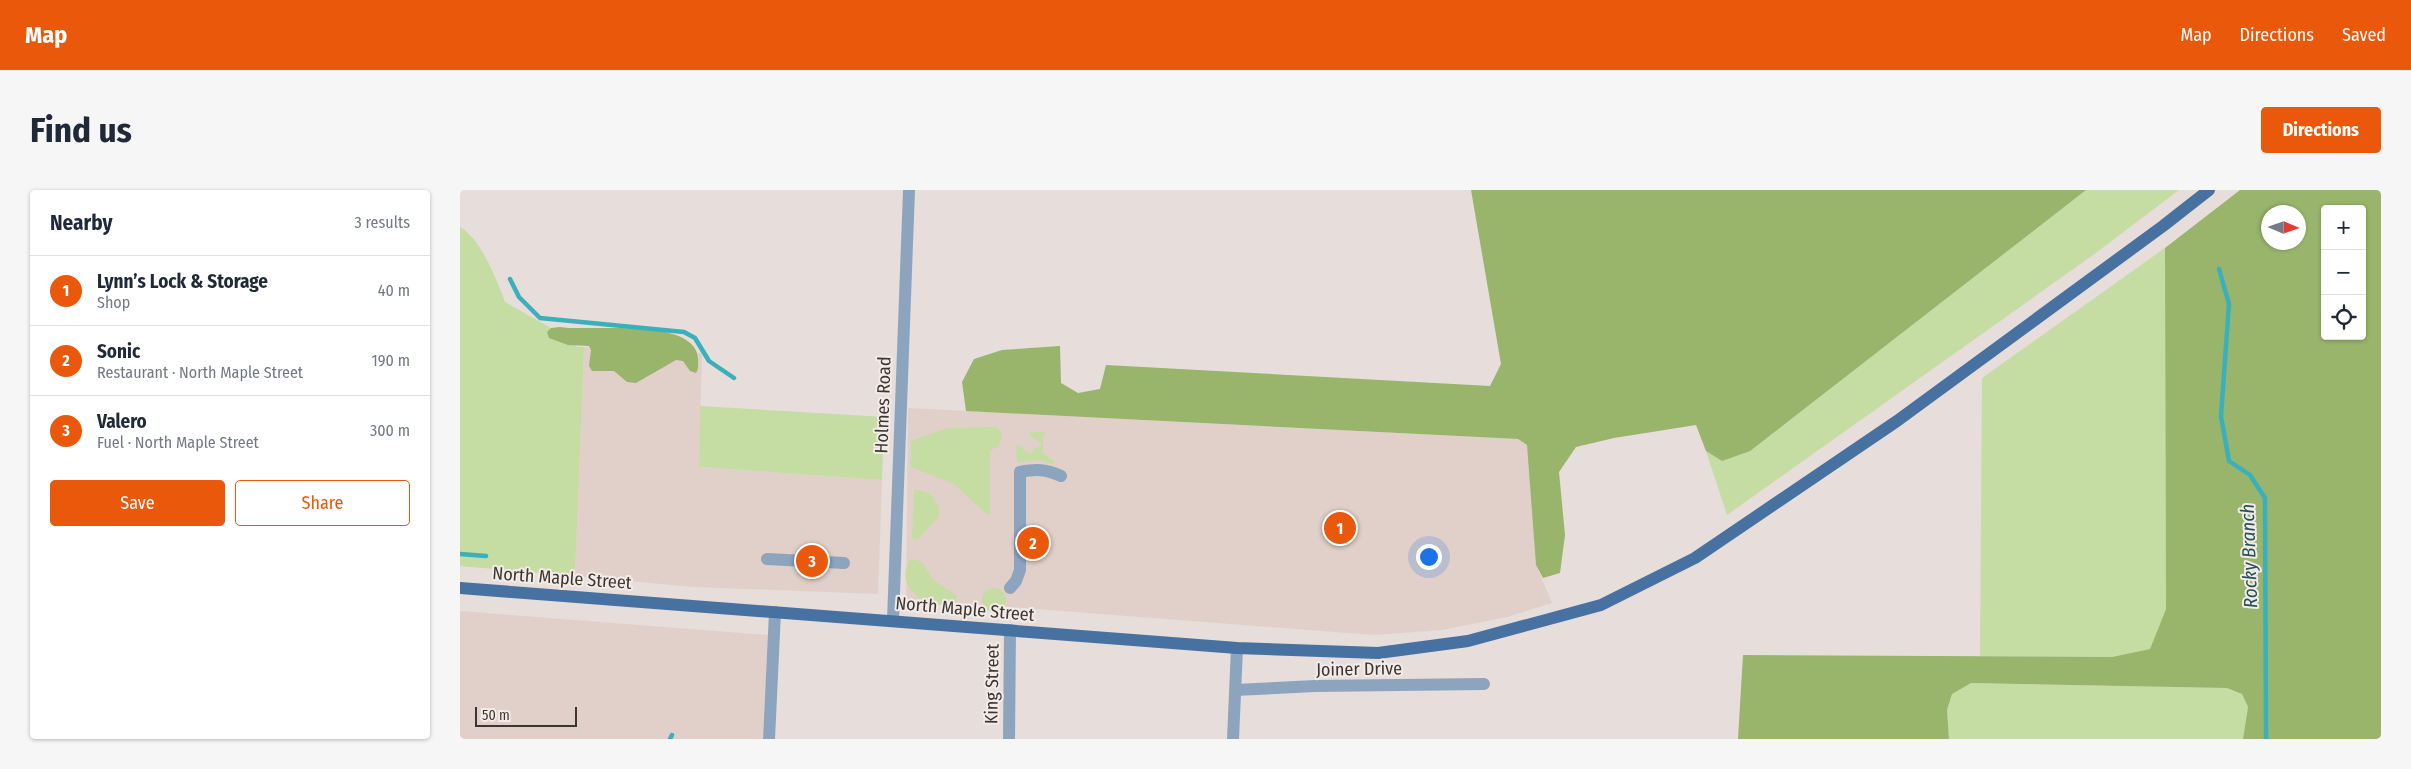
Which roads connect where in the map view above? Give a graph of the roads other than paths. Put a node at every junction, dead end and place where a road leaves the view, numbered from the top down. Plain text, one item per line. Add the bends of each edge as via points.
1 (909, 190) edge
2 (2210, 190) edge
3 (1061, 476) dead end
4 (767, 559) dead end
5 (844, 562) dead end
6 (460, 588) edge
7 (1010, 588) dead end
8 (775, 612) junction
9 (893, 620) junction
10 (1010, 630) junction
11 (1237, 648) junction
12 (1484, 684) dead end
13 (1235, 690) junction
14 (769, 739) edge
15 (1009, 739) edge
16 (1233, 739) edge

1 - 9 street, Holmes Road
2 - 11 main road, North Maple Street via 1896,421 1695,558 1601,606 1468,641 1378,653
3 - 7 street via 1049,470 1020,472 1020,570
4 - 5 street
6 - 8 main road, North Maple Street
8 - 9 main road, North Maple Street
8 - 14 street
9 - 10 main road, North Maple Street
10 - 11 main road, North Maple Street
10 - 15 street, King Street
11 - 13 street
12 - 13 street, Joiner Drive
13 - 16 street

